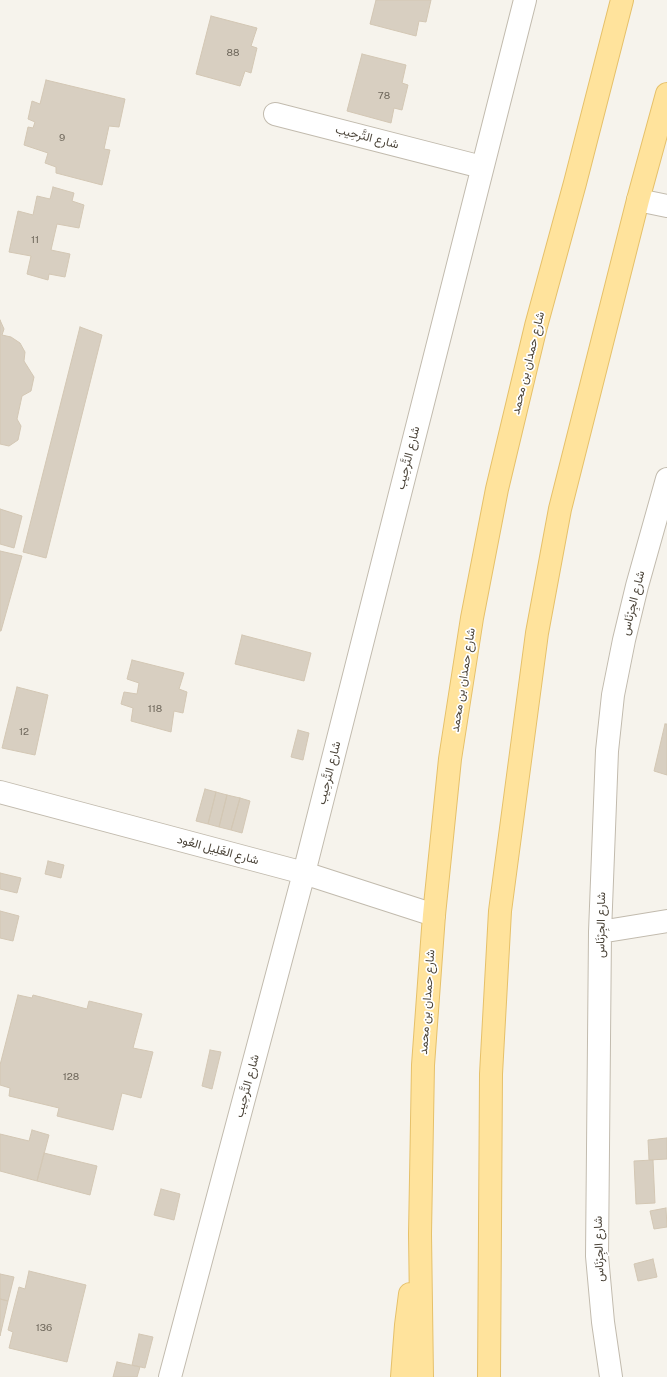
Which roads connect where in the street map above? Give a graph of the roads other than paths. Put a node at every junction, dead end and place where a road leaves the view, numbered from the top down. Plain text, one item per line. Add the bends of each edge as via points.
1 (524, 0) edge
2 (622, 0) edge
3 (667, 94) edge
4 (275, 114) dead end
5 (482, 167) junction
6 (638, 200) junction
7 (667, 206) edge
8 (667, 479) edge
9 (0, 792) edge
10 (304, 873) junction
11 (434, 915) junction
12 (667, 921) edge
13 (600, 932) junction
14 (420, 1234) junction
15 (170, 1377) edge
16 (402, 1377) edge
17 (422, 1377) edge
18 (488, 1377) edge
19 (611, 1377) edge

1 - 5 street, شارع التَّرحِيب
2 - 11 main road, شارع حمدان بن محمد via 496,489 450,759
3 - 6 main road
4 - 5 street, شارع التَّرحِيب
5 - 10 street, شارع التَّرحِيب
6 - 7 street
6 - 18 main road via 554,540 537,632 500,911 491,1074
8 - 13 street, شارع الجِرْنَاس via 637,586 613,695 606,765
9 - 10 street, شارع الغَلِيل العُود
10 - 11 street, شارع الغَلِيل العُود
10 - 15 street, شارع التَّرحِيب
11 - 14 main road, شارع حمدان بن محمد via 423,1065
12 - 13 street
13 - 19 street, شارع الجِرْنَاس via 597,1256
14 - 16 main road via 406,1325
14 - 17 main road, شارع حمدان بن محمد

